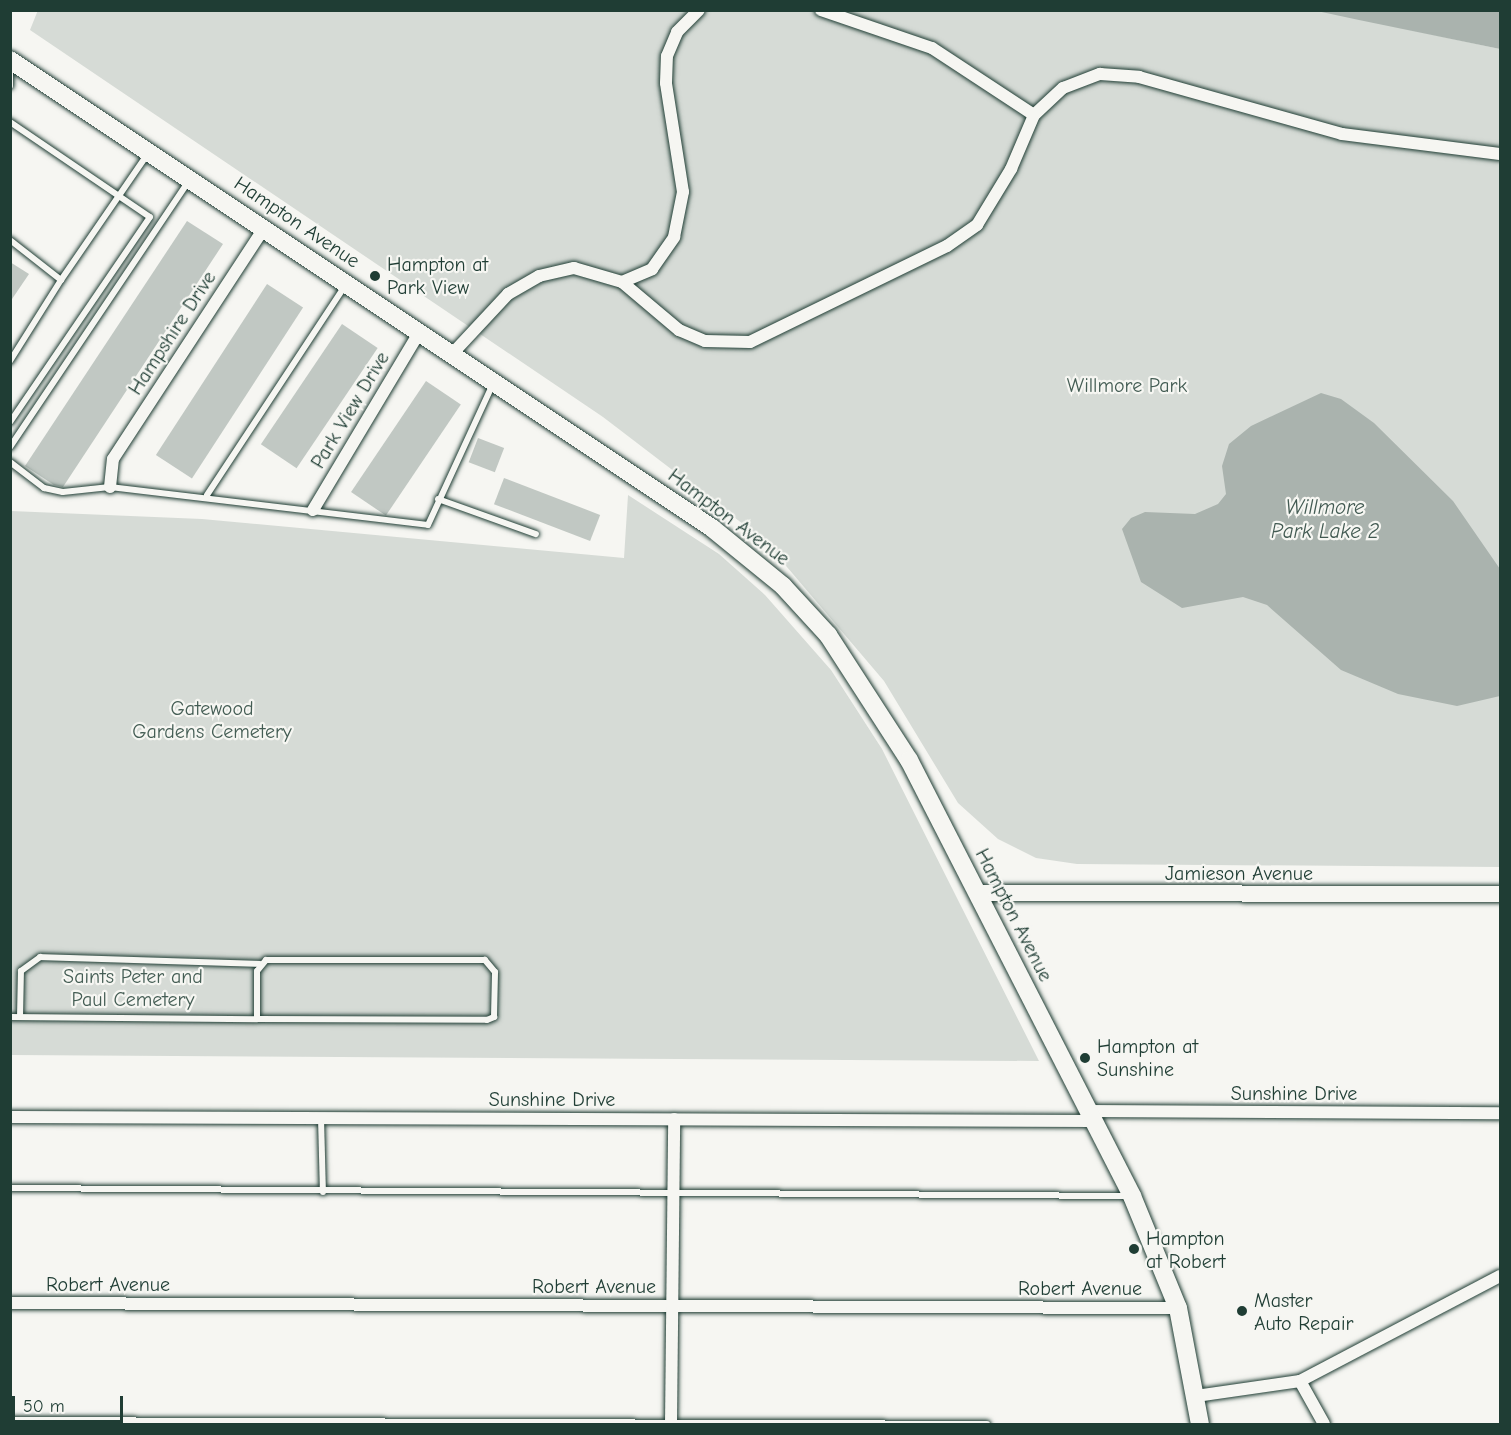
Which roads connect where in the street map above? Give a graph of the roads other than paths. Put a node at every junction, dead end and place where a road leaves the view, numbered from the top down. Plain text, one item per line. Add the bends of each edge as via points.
1 (699, 10) edge
2 (821, 10) edge
3 (10, 60) edge
4 (10, 68) edge
5 (10, 86) edge
6 (1034, 115) junction
7 (10, 122) edge
8 (149, 152) junction
9 (1500, 154) edge
10 (190, 178) junction
11 (118, 195) junction
12 (264, 228) junction
13 (10, 240) edge
14 (62, 280) junction
15 (622, 282) junction
16 (347, 283) junction
17 (420, 331) junction
18 (453, 353) junction
19 (10, 361) edge
20 (494, 381) junction
21 (10, 422) edge
22 (10, 447) edge
23 (10, 462) edge
24 (110, 487) junction
25 (207, 495) junction
26 (438, 499) junction
27 (313, 510) junction
28 (536, 534) dead end
29 (978, 893) junction
30 (1500, 894) edge
31 (260, 964) junction
32 (10, 1017) edge
33 (20, 1017) junction
34 (257, 1019) junction
35 (1500, 1113) edge
36 (1090, 1116) junction
37 (10, 1117) edge
38 (321, 1118) junction
39 (674, 1119) junction
40 (10, 1188) edge
41 (323, 1192) junction
42 (673, 1196) junction
43 (1132, 1196) junction
44 (1500, 1276) edge
45 (10, 1303) edge
46 (672, 1305) junction
47 (1178, 1308) junction
48 (1300, 1381) junction
49 (1196, 1396) junction
50 (10, 1420) edge
51 (671, 1424) edge
52 (987, 1425) edge
53 (1200, 1425) edge
54 (1324, 1425) edge

1 - 15 street via 677,32 667,57 666,83 683,192 674,237 652,269
2 - 6 street via 932,48
3 - 8 main road, Hampton Avenue
4 - 5 lane
6 - 9 street via 1064,88 1100,74 1139,77 1342,134
6 - 15 street via 1011,169 977,225 947,246 750,342 705,341 679,330
7 - 11 lane
8 - 10 main road, Hampton Avenue
8 - 11 lane
10 - 12 main road, Hampton Avenue
10 - 22 lane
11 - 14 lane
11 - 21 lane via 150,217
12 - 16 main road, Hampton Avenue
12 - 24 street, Hampshire Drive via 113,459
13 - 14 lane
14 - 19 lane
15 - 18 street via 574,268 539,276 508,294
16 - 17 main road, Hampton Avenue
16 - 25 lane
17 - 18 main road, Hampton Avenue
17 - 27 street, Park View Drive
18 - 20 main road, Hampton Avenue
20 - 26 lane
20 - 29 main road, Hampton Avenue via 712,528 783,586 828,635 874,700
23 - 24 lane via 44,488 63,492
24 - 25 lane
25 - 27 lane
26 - 27 lane via 428,525
26 - 28 lane
29 - 30 main road, Jamieson Avenue
29 - 36 main road, Hampton Avenue
31 - 33 lane via 40,957 21,971
31 - 34 lane
31 - 34 lane via 485,960 495,972 496,1002 494,1017 487,1020
32 - 33 lane
33 - 34 lane
35 - 36 street, Sunshine Drive
36 - 39 street, Sunshine Drive
36 - 43 main road, Hampton Avenue
37 - 38 street, Sunshine Drive
38 - 39 street, Sunshine Drive
38 - 41 lane
39 - 42 street
40 - 41 lane
41 - 42 lane
42 - 43 lane
42 - 46 street
43 - 47 main road, Hampton Avenue
44 - 48 street
45 - 46 street, Robert Avenue
46 - 47 street, Robert Avenue
46 - 51 street
47 - 49 main road, Hampton Avenue
48 - 49 street
48 - 54 street
49 - 53 main road, Hampton Avenue
50 - 51 lane
51 - 52 lane

